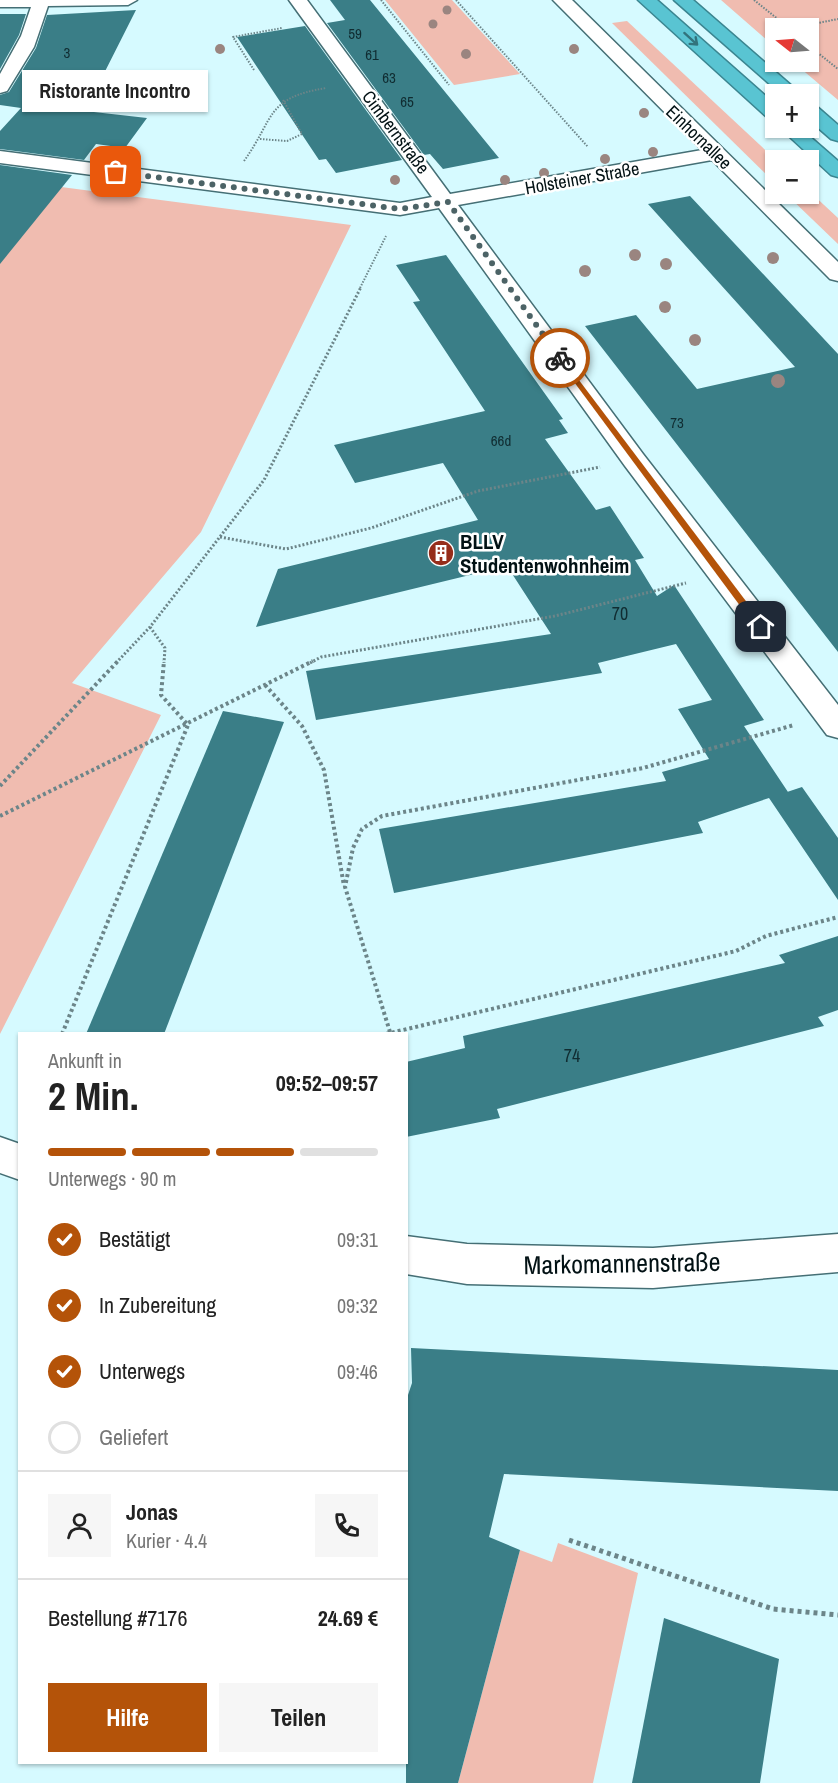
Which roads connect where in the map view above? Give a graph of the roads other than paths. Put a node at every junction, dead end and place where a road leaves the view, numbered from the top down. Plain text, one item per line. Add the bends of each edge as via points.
1 (128, 0) edge
2 (298, 0) edge
3 (562, 0) edge
4 (647, 0) edge
5 (683, 0) edge
6 (0, 2) edge
7 (41, 2) junction
8 (780, 84) edge
9 (0, 87) edge
10 (765, 105) edge
11 (819, 119) edge
12 (838, 135) edge
13 (800, 138) edge
14 (716, 153) junction
15 (0, 157) edge
16 (838, 171) edge
17 (448, 202) junction
18 (838, 274) edge
19 (834, 721) edge
20 (0, 1155) edge
21 (18, 1161) edge
22 (838, 1253) edge
23 (408, 1255) edge

1 - 7 street
2 - 17 street, Cimbernstraße
3 - 14 street, Einhornallee
4 -> 10 highway
5 - 8 highway
6 - 7 street
7 - 9 street via 36,24 18,63
11 - 12 highway
13 - 16 highway
14 - 17 street, Holsteiner Straße
14 - 18 street, Einhornallee
15 - 17 street, Holsteiner Straße via 400,209
17 - 19 street, Cimbernstraße via 634,460
20 - 21 street
22 - 23 street, Markomannenstraße via 653,1268 467,1264

